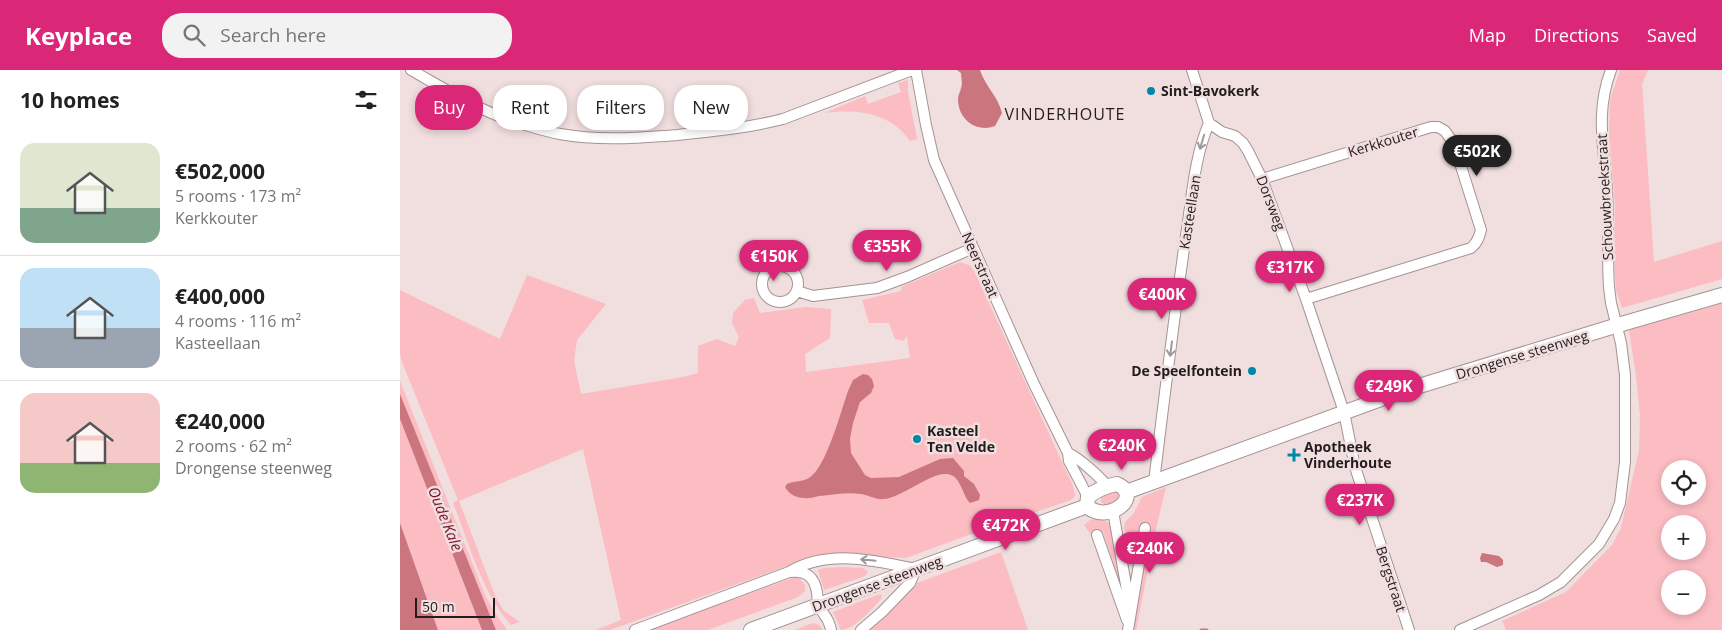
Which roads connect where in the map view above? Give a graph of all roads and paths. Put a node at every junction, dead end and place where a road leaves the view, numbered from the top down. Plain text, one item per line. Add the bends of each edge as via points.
1 (411, 70) edge
2 (912, 70) edge
3 (916, 70) edge
4 (1192, 70) edge
5 (1611, 70) edge
6 (1209, 123) junction
7 (1262, 179) junction
8 (973, 248) junction
9 (797, 291) dead end
10 (1722, 295) edge
11 (1306, 299) junction
12 (1618, 325) junction
13 (1344, 412) junction
14 (1068, 453) junction
15 (1154, 482) junction
16 (1107, 486) junction
17 (1126, 492) junction
18 (1087, 501) junction
19 (1113, 510) junction
20 (1145, 528) dead end
21 (1098, 535) dead end
22 (916, 569) junction
23 (789, 572) junction
24 (818, 605) junction
25 (1130, 611) junction
26 (1128, 626) edge
27 (635, 630) edge
28 (751, 630) edge
29 (831, 630) edge
30 (861, 630) edge
31 (1409, 630) edge
32 (1460, 630) edge

1 - 2 street via 477,106 535,128 587,137 639,138 712,132 783,119
3 - 8 street, Neerstraat via 934,160
4 - 6 street
5 - 12 street, Schouwbroekstraat via 1602,100 1601,131 1607,190 1609,287
6 - 7 street, Dorsweg via 1243,143
6 -> 15 street, Kasteellaan via 1201,142 1194,182
7 - 11 street, Dorsweg
7 - 11 street, Kerkkouter via 1432,127 1445,131 1454,144 1481,230 1476,244
8 - 9 street via 876,288 813,296
8 - 14 street, Neerstraat
10 - 12 street, Drongense steenweg
11 - 13 street, Dorsweg
12 - 13 street, Drongense steenweg
12 - 32 street, Schouwbroekstraat via 1625,375 1625,462 1620,502 1608,531 1600,544 1551,589
13 - 15 street, Drongense steenweg
13 - 31 street, Bergstraat via 1355,467
14 - 16 street, Neerstraat via 1076,456
14 - 18 street, Neerstraat
15 - 17 street, Drongense steenweg
16 - 17 street via 1117,484
16 - 18 street, Drongense steenweg via 1096,491
17 - 19 street via 1123,505
18 - 19 street via 1090,509 1098,512
18 - 22 street, Drongense steenweg
19 - 25 street
20 - 25 street
21 - 26 street
22 -> 23 street via 841,558 800,565
22 - 24 street, Drongense steenweg
22 - 30 street via 910,583
23 - 24 street via 798,571 812,578
23 - 27 street
24 - 28 street, Drongense steenweg
24 - 29 street
25 - 26 street

